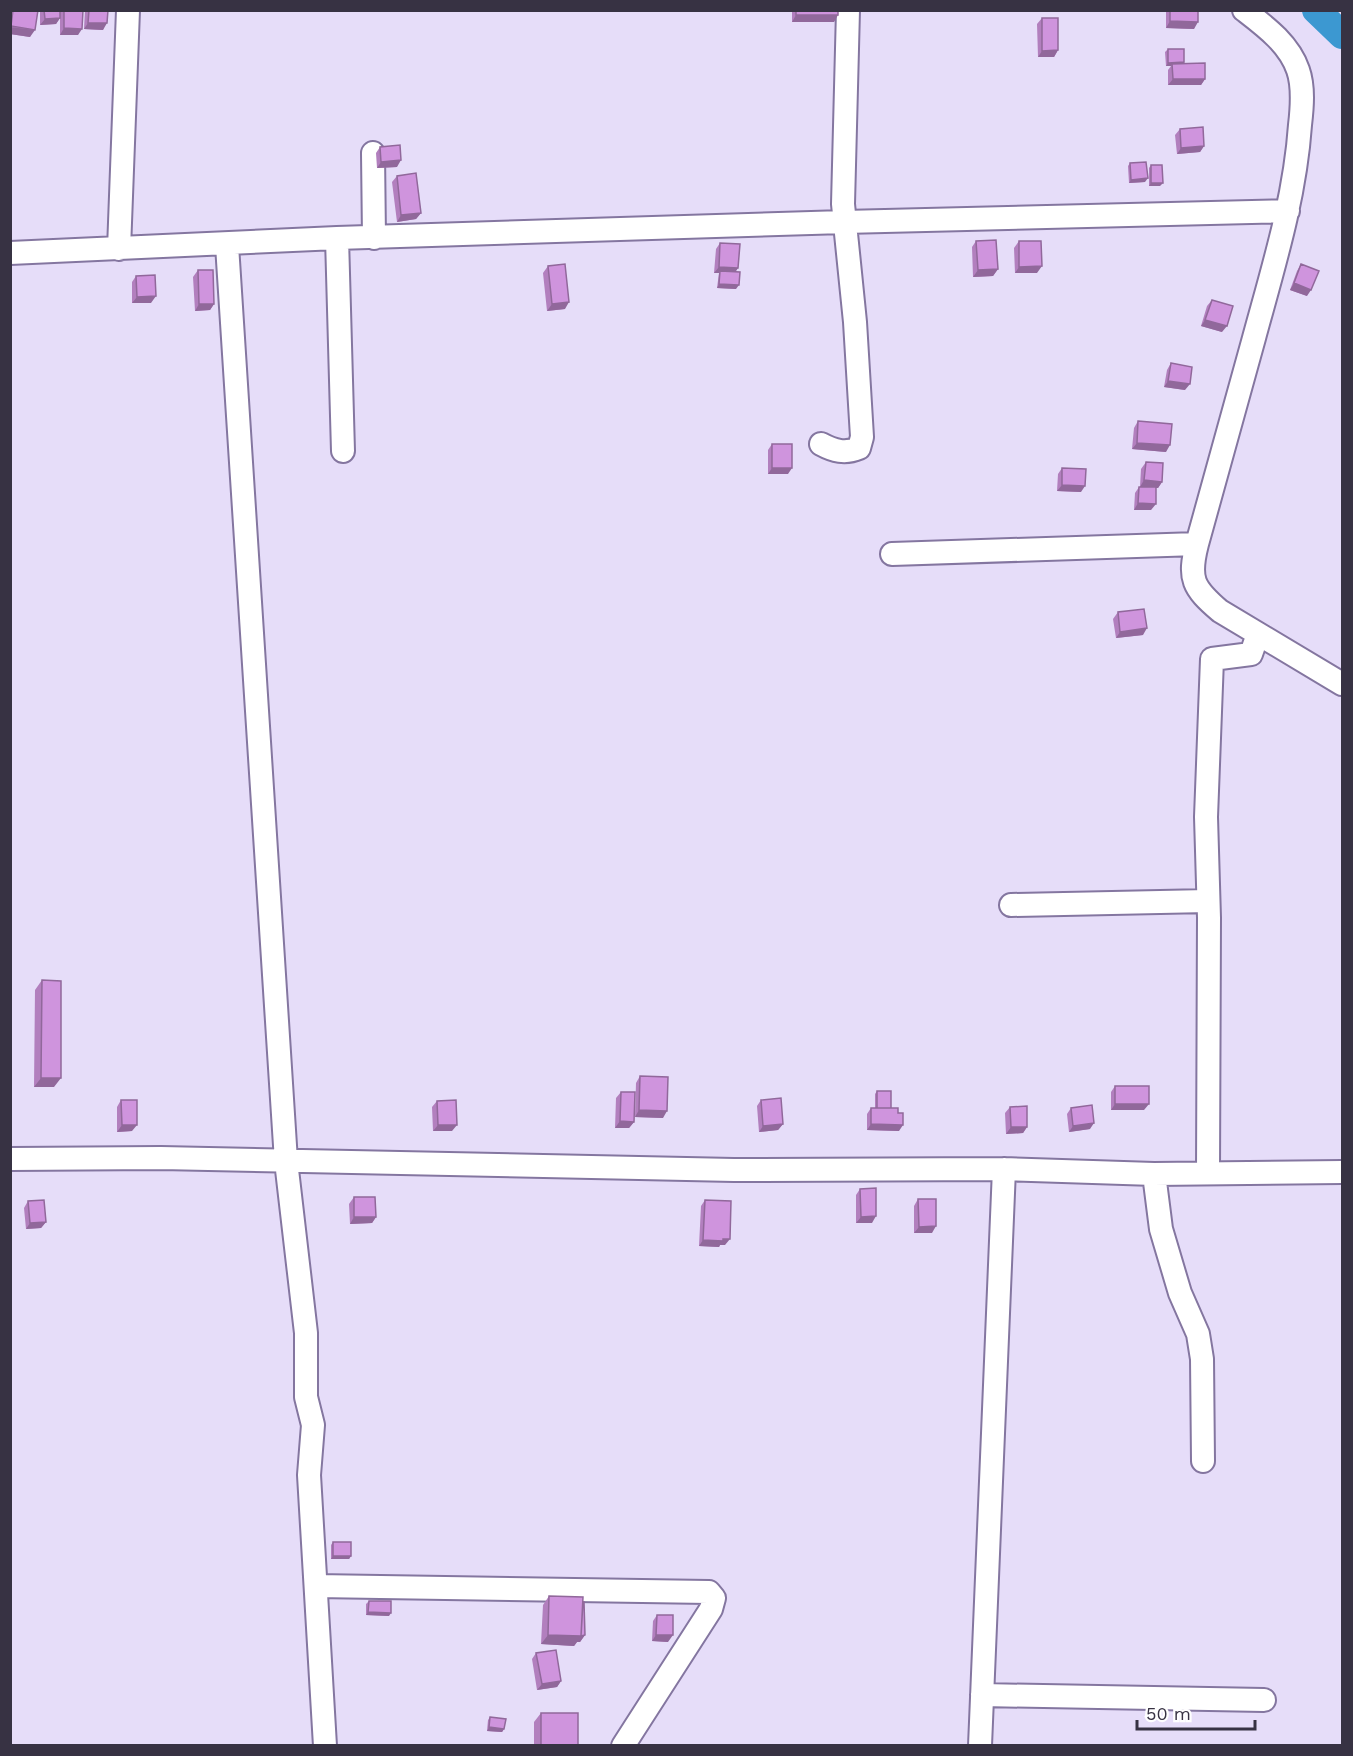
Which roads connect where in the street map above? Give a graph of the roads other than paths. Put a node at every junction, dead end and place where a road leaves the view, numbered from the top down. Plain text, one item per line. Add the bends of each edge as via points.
1 (128, 10) edge
2 (848, 10) edge
3 (1244, 10) edge
4 (373, 153) dead end
5 (1288, 211) junction
6 (844, 222) junction
7 (337, 238) junction
8 (375, 238) junction
9 (227, 245) junction
10 (119, 249) junction
11 (10, 253) edge
12 (821, 444) dead end
13 (343, 451) dead end
14 (1197, 544) junction
15 (892, 554) dead end
16 (1258, 634) junction
17 (1342, 684) edge
18 (1208, 901) junction
19 (1011, 905) dead end
20 (10, 1159) edge
21 (286, 1161) junction
22 (1004, 1169) junction
23 (1342, 1172) edge
24 (1208, 1173) junction
25 (1155, 1174) junction
26 (1203, 1461) dead end
27 (316, 1586) junction
28 (982, 1695) junction
29 (1264, 1700) dead end
30 (325, 1746) edge
31 (623, 1746) edge
32 (980, 1746) edge

1 - 10 street
2 - 6 street
3 - 5 street via 1285,45 1298,70 1300,135
4 - 8 street
5 - 6 street
5 - 14 street
6 - 8 street
6 - 12 street via 855,322 861,445 845,452
7 - 8 street
7 - 9 street
7 - 13 street
9 - 10 street
9 - 21 street
10 - 11 street
14 - 15 street
14 - 16 street via 1192,562 1196,585 1220,611
16 - 17 street
16 - 18 street via 1251,654 1212,659 1206,817
18 - 19 street
18 - 24 street
20 - 21 street
21 - 22 street via 734,1170
21 - 27 street via 306,1333 305,1388 313,1425 309,1475
22 - 25 street
22 - 28 street
23 - 24 street
24 - 25 street
25 - 26 street via 1161,1229 1201,1351
27 - 30 street
27 - 31 street via 709,1592 714,1598 711,1609
28 - 29 street
28 - 32 street

